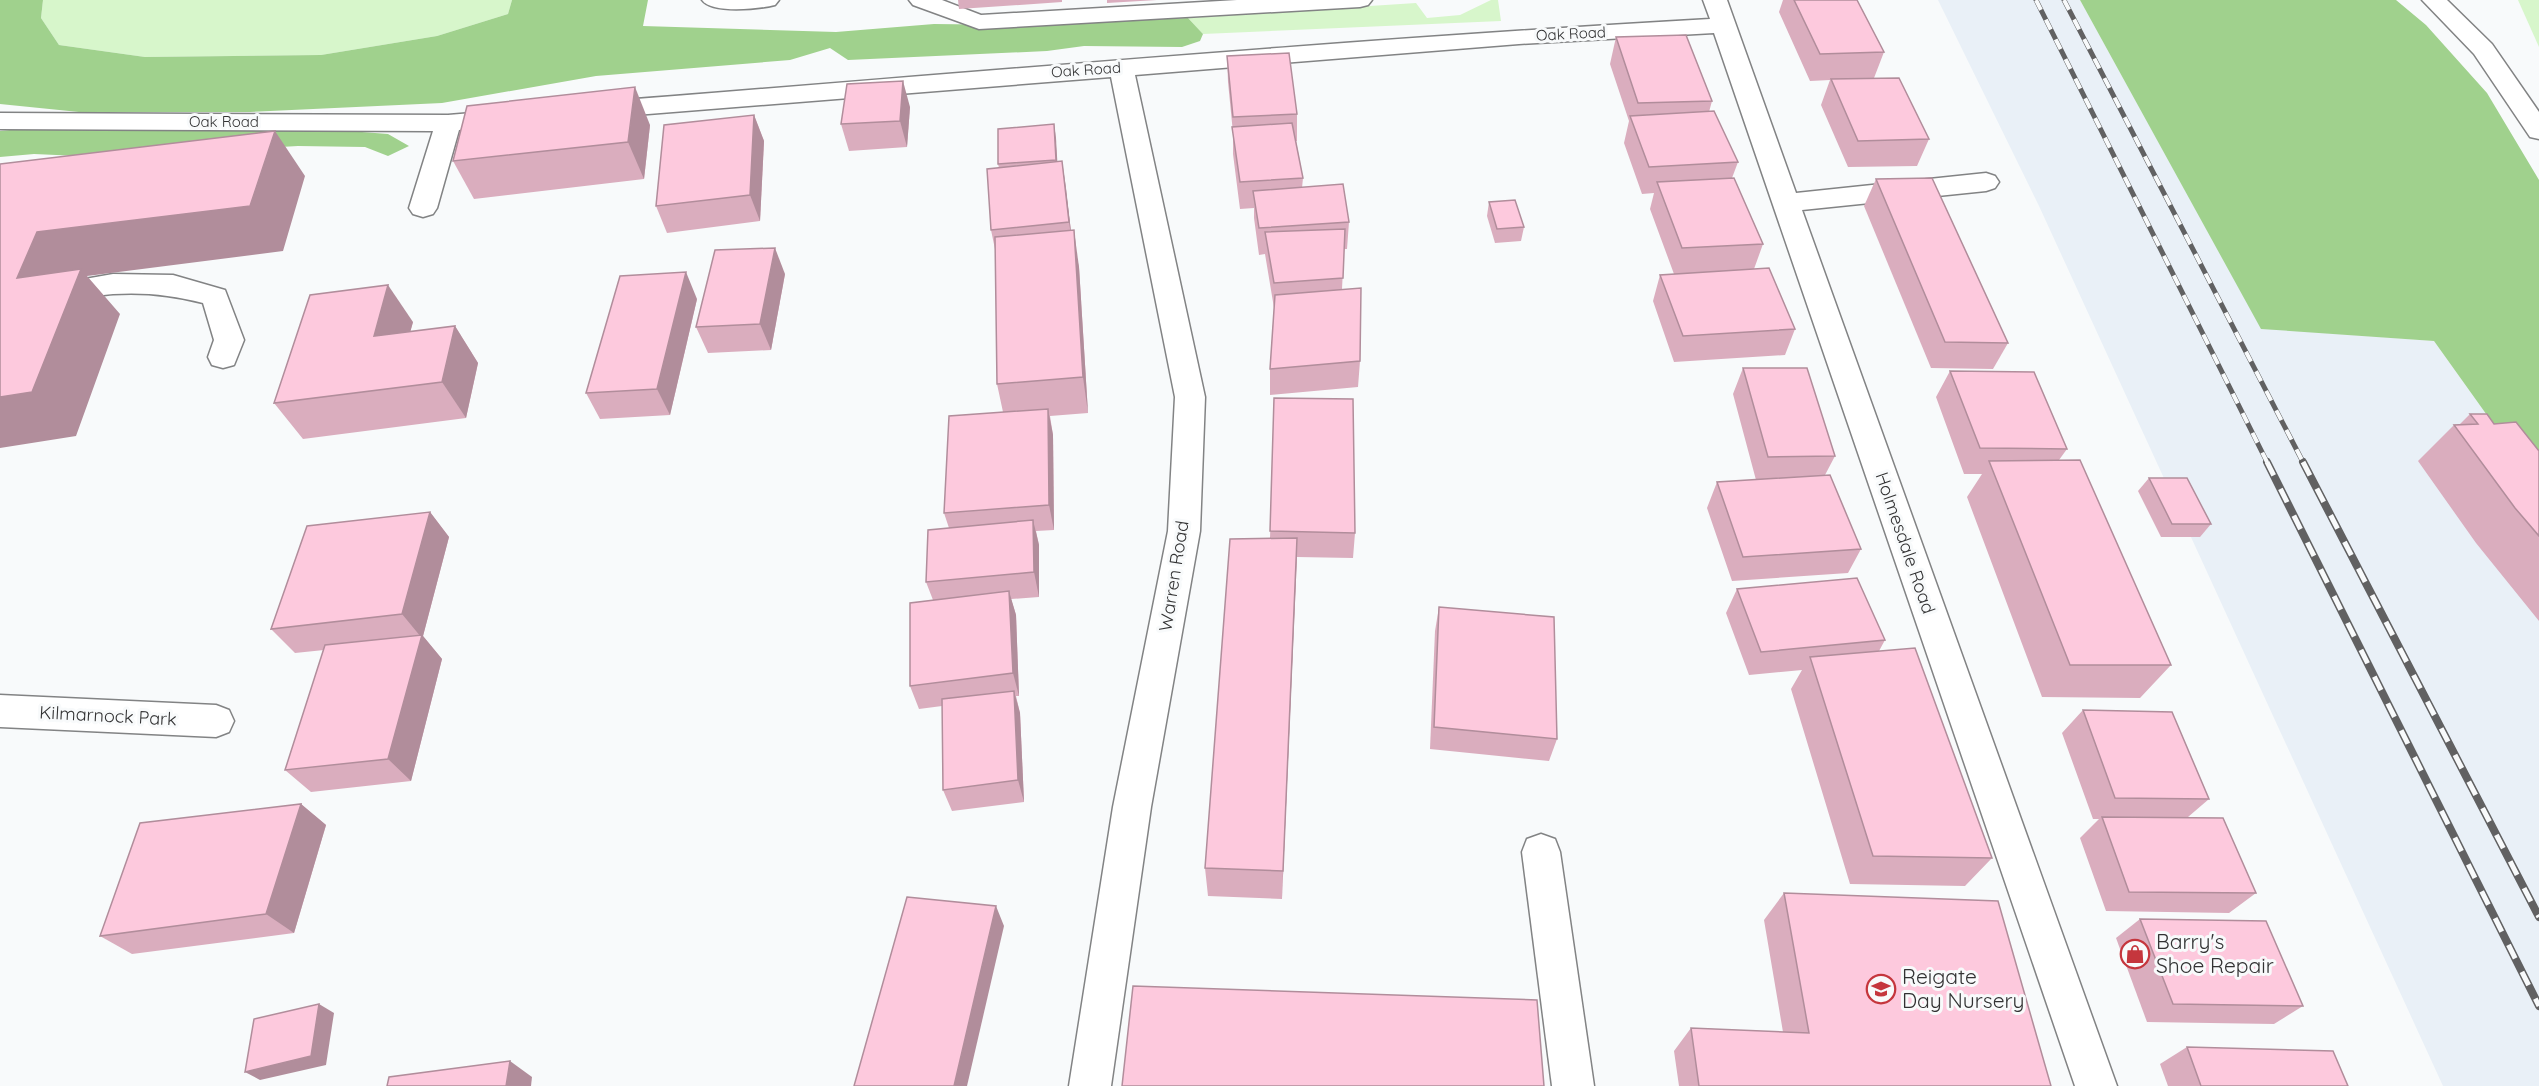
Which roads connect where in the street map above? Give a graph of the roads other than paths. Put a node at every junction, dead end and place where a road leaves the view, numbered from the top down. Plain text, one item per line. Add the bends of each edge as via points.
1 (714, 0) edge
2 (767, 0) edge
3 (1360, 0) edge
4 (2434, 0) edge
5 (927, 2) edge
6 (1720, 12) edge
7 (1122, 67) junction
8 (577, 112) edge
9 (530, 116) edge
10 (0, 121) edge
11 (448, 123) junction
12 (2539, 131) edge
13 (1983, 174) dead end
14 (1783, 195) junction
15 (423, 208) dead end
16 (72, 290) edge
17 (223, 357) dead end
18 (0, 711) edge
19 (216, 721) dead end
20 (1541, 852) dead end
21 (1090, 1086) edge
22 (1573, 1086) edge
23 (2096, 1086) edge

1 - 2 street
3 - 5 street via 979,22
4 - 12 street via 2483,49
6 - 7 street, Oak Road via 1520,37
6 - 14 street, Holmesdale Road
7 - 8 street, Oak Road
7 - 21 street, Warren Road via 1190,397 1184,531 1132,807
9 - 11 street, Oak Road
10 - 11 street, Oak Road
11 - 15 street
13 - 14 street
14 - 23 street, Holmesdale Road
16 - 17 street via 113,284 173,285 216,297 229,340
18 - 19 street, Kilmarnock Park
20 - 22 street

